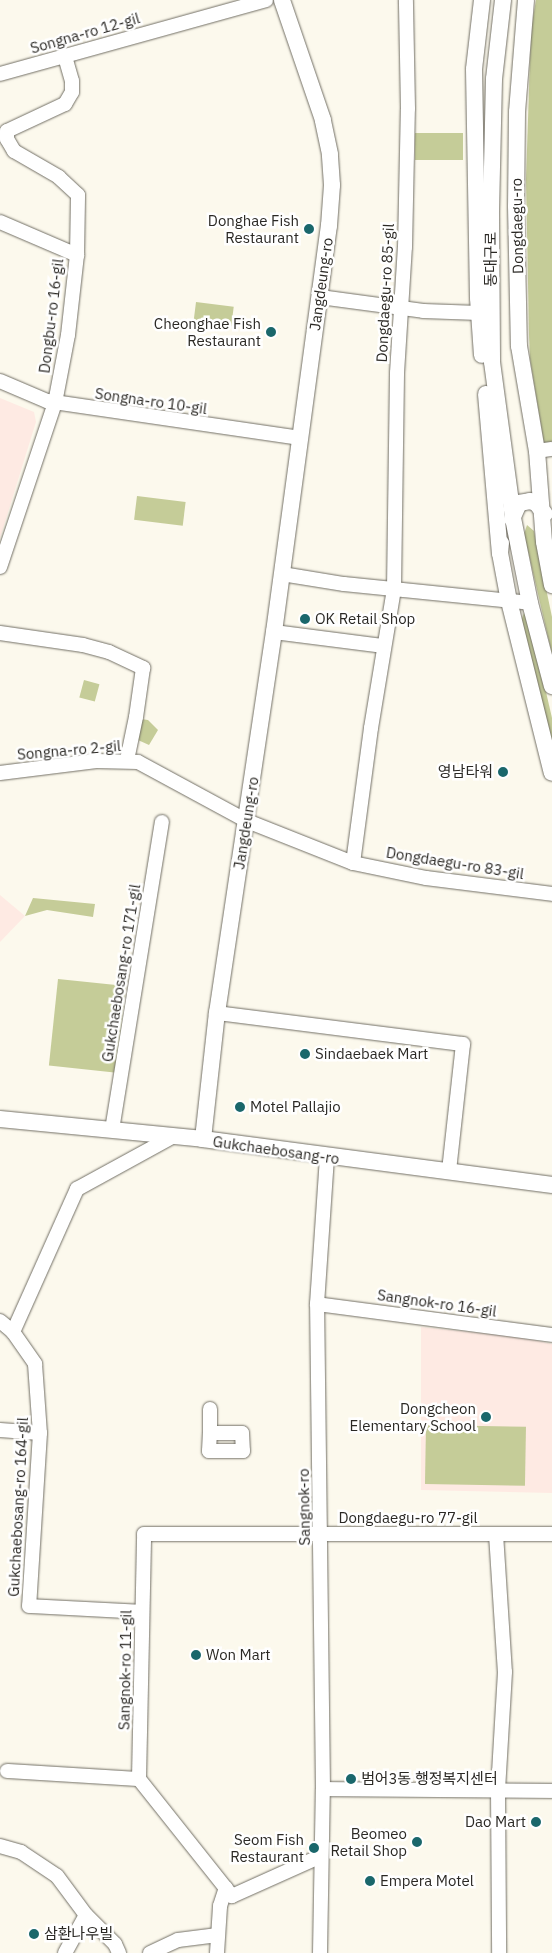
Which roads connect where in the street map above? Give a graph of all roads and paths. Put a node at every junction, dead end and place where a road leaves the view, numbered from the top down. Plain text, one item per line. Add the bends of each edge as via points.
1 (266, 0) edge
2 (282, 0) edge
3 (406, 0) edge
4 (482, 0) edge
5 (526, 0) edge
6 (500, 5) edge
7 (65, 56) junction
8 (0, 74) edge
9 (0, 222) edge
10 (77, 255) junction
11 (320, 297) junction
12 (402, 308) junction
13 (479, 313) junction
14 (0, 381) edge
15 (55, 403) junction
16 (300, 438) junction
17 (545, 450) edge
18 (541, 509) junction
19 (513, 518) junction
20 (552, 524) edge
21 (500, 553) junction
22 (0, 567) edge
23 (282, 574) junction
24 (552, 585) edge
25 (394, 589) junction
26 (509, 601) junction
27 (530, 603) junction
28 (274, 632) junction
29 (0, 633) edge
30 (384, 646) junction
31 (552, 686) edge
32 (127, 760) junction
33 (0, 773) edge
34 (552, 773) edge
35 (247, 821) junction
36 (162, 822) dead end
37 (353, 863) junction
38 (552, 894) edge
39 (217, 1012) junction
40 (0, 1118) edge
41 (112, 1130) junction
42 (172, 1137) junction
43 (203, 1139) junction
44 (327, 1157) junction
45 (449, 1170) junction
46 (552, 1185) edge
47 (317, 1304) junction
48 (0, 1320) edge
49 (12, 1332) junction
50 (552, 1335) edge
51 (210, 1410) dead end
52 (0, 1430) edge
53 (40, 1433) junction
54 (210, 1434) dead end
55 (321, 1534) junction
56 (496, 1534) junction
57 (552, 1534) edge
58 (142, 1612) junction
59 (7, 1771) dead end
60 (139, 1779) junction
61 (323, 1789) junction
62 (498, 1790) junction
63 (552, 1791) edge
64 (0, 1846) edge
65 (321, 1856) junction
66 (226, 1888) junction
67 (86, 1915) junction
68 (218, 1935) junction
69 (65, 1953) edge
70 (119, 1953) edge
71 (150, 1953) edge
72 (218, 1953) edge
73 (320, 1953) edge
74 (499, 1953) edge

1 - 7 street, Songna-ro 12-gil
2 - 11 main road, Jangdeung-ro via 330,154 332,185
3 - 12 street, Dongdaegu-ro 85-gil via 408,108
4 - 13 main road via 474,69
5 - 17 main road, Dongdaegu-ro via 517,112 520,346
6 - 19 main road, 동대구로 via 494,79 492,362
7 - 8 street, Songna-ro 12-gil
7 - 10 street via 72,92 65,104 7,131 7,139 14,151 59,176 78,195
9 - 10 street, Dongbu-ro 16-gil
10 - 15 street, Dongbu-ro 16-gil via 68,335
11 - 12 street
11 - 16 main road, Jangdeung-ro
12 - 13 street
12 - 25 street, Dongdaegu-ro 85-gil via 397,373
13 - 21 main road
14 - 15 street, Songna-ro 10-gil
15 - 16 street, Songna-ro 10-gil
15 - 22 street, Dongbu-ro 16-gil
16 - 23 main road, Jangdeung-ro
17 - 18 main road, Dongdaegu-ro
18 - 19 main road via 530,501 519,503
18 - 20 main road
18 - 24 main road, Dongdaegu-ro
19 - 21 main road via 501,535
19 - 27 main road
21 - 26 main road
23 - 25 street
23 - 28 main road, Jangdeung-ro
25 - 26 street
25 - 30 street, Dongdaegu-ro 85-gil
26 - 27 street
26 - 34 main road
27 - 31 main road
28 - 30 street
28 - 35 main road, Jangdeung-ro
29 - 32 street via 83,645 109,652 143,668
30 - 37 street
32 - 33 street, Songna-ro 2-gil
32 - 35 street, Songna-ro 2-gil via 138,762
35 - 37 street, Dongdaegu-ro 83-gil
35 - 39 main road, Jangdeung-ro
36 - 41 street, Gukchaebosang-ro 171-gil
37 - 38 street, Dongdaegu-ro 83-gil via 426,878
39 - 43 main road, Jangdeung-ro
39 - 45 street via 463,1044
40 - 41 main road, Gukchaebosang-ro
41 - 42 main road, Gukchaebosang-ro
42 - 43 main road, Gukchaebosang-ro
42 - 49 street via 78,1189
43 - 44 main road, Gukchaebosang-ro
44 - 45 main road, Gukchaebosang-ro
44 - 47 street, Sangnok-ro
45 - 46 main road, Gukchaebosang-ro
47 - 50 street, Sangnok-ro 16-gil
47 - 55 street, Sangnok-ro
48 - 49 street, Gukchaebosang-ro 164-gil
49 - 53 street, Gukchaebosang-ro 164-gil via 35,1364
51 - 54 street
52 - 53 street
53 - 58 street, Gukchaebosang-ro 164-gil via 29,1606
55 - 56 street, Dongdaegu-ro 77-gil
55 - 58 street, Sangnok-ro 11-gil via 144,1534
55 - 61 street, Sangnok-ro
56 - 57 street, Dongdaegu-ro 77-gil
56 - 62 street, Dongdaegu-ro 77-gil via 505,1672
58 - 60 street, Sangnok-ro 11-gil
59 - 60 street
60 - 66 street
61 - 62 street
61 - 65 street, Sangnok-ro
62 - 63 street
62 - 74 street, Dongdaegu-ro 77-gil
64 - 67 street via 21,1852 57,1876
65 - 66 street via 232,1896
65 - 73 street, Sangnok-ro
66 - 68 street via 220,1906
67 - 69 street
67 - 70 street via 115,1944
68 - 71 street via 178,1940
68 - 72 street

